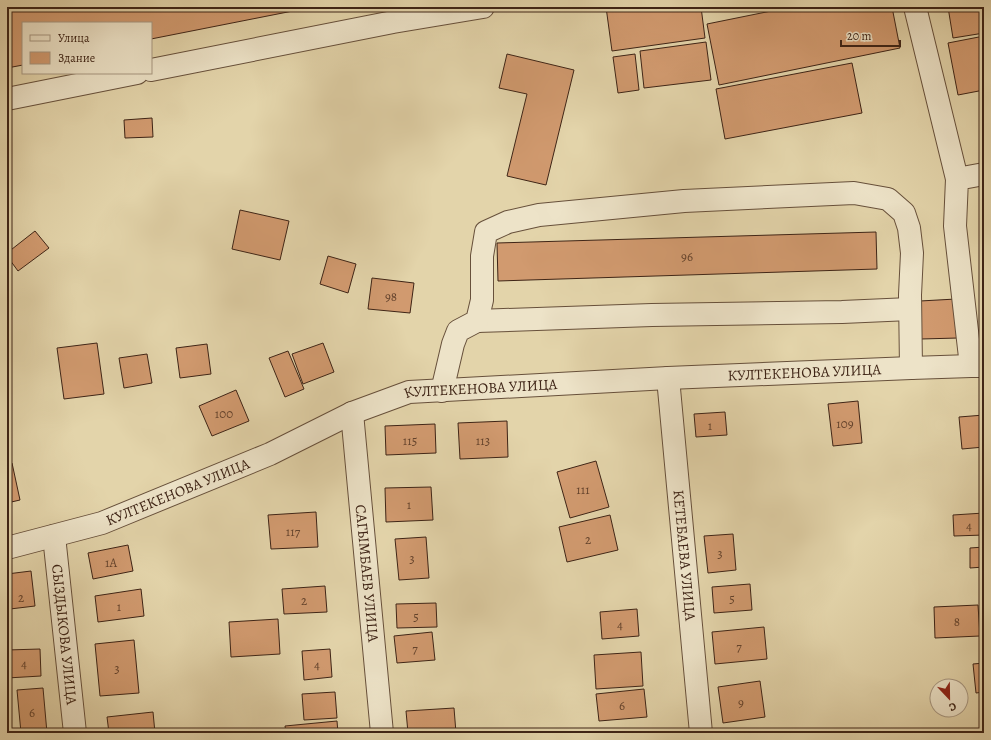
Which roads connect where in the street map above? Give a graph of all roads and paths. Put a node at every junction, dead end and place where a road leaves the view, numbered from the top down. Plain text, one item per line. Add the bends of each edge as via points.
1 (483, 7) edge
2 (915, 7) edge
3 (152, 70) edge
4 (132, 74) edge
5 (7, 99) edge
6 (984, 174) edge
7 (957, 180) junction
8 (910, 308) junction
9 (477, 321) junction
10 (978, 366) edge
11 (911, 368) junction
12 (668, 378) junction
13 (442, 390) junction
14 (352, 413) junction
15 (54, 536) junction
16 (7, 548) edge
17 (75, 733) edge
18 (382, 733) edge
19 (701, 733) edge

1 - 3 street via 393,22
2 - 7 street
4 - 5 street
6 - 7 street
7 - 10 street via 955,226
8 - 9 street
8 - 9 street via 912,253 904,213 888,199 854,193 684,200 539,215 508,222 486,232 482,256 482,300
8 - 11 street
9 - 13 street via 458,331
10 - 11 street, КУЛТЕКЕНОВА УЛИЦА
11 - 12 street, КУЛТЕКЕНОВА УЛИЦА
12 - 13 street, КУЛТЕКЕНОВА УЛИЦА
12 - 19 street, КЕТЕБАЕВА УЛИЦА
13 - 14 street, КУЛТЕКЕНОВА УЛИЦА via 409,392
14 - 15 street, КУЛТЕКЕНОВА УЛИЦА via 270,454 102,523
14 - 18 street, САГЫМБАЕВ УЛИЦА
15 - 16 street, КУЛТЕКЕНОВА УЛИЦА
15 - 17 street, СЫЗДЫКОВА УЛИЦА

